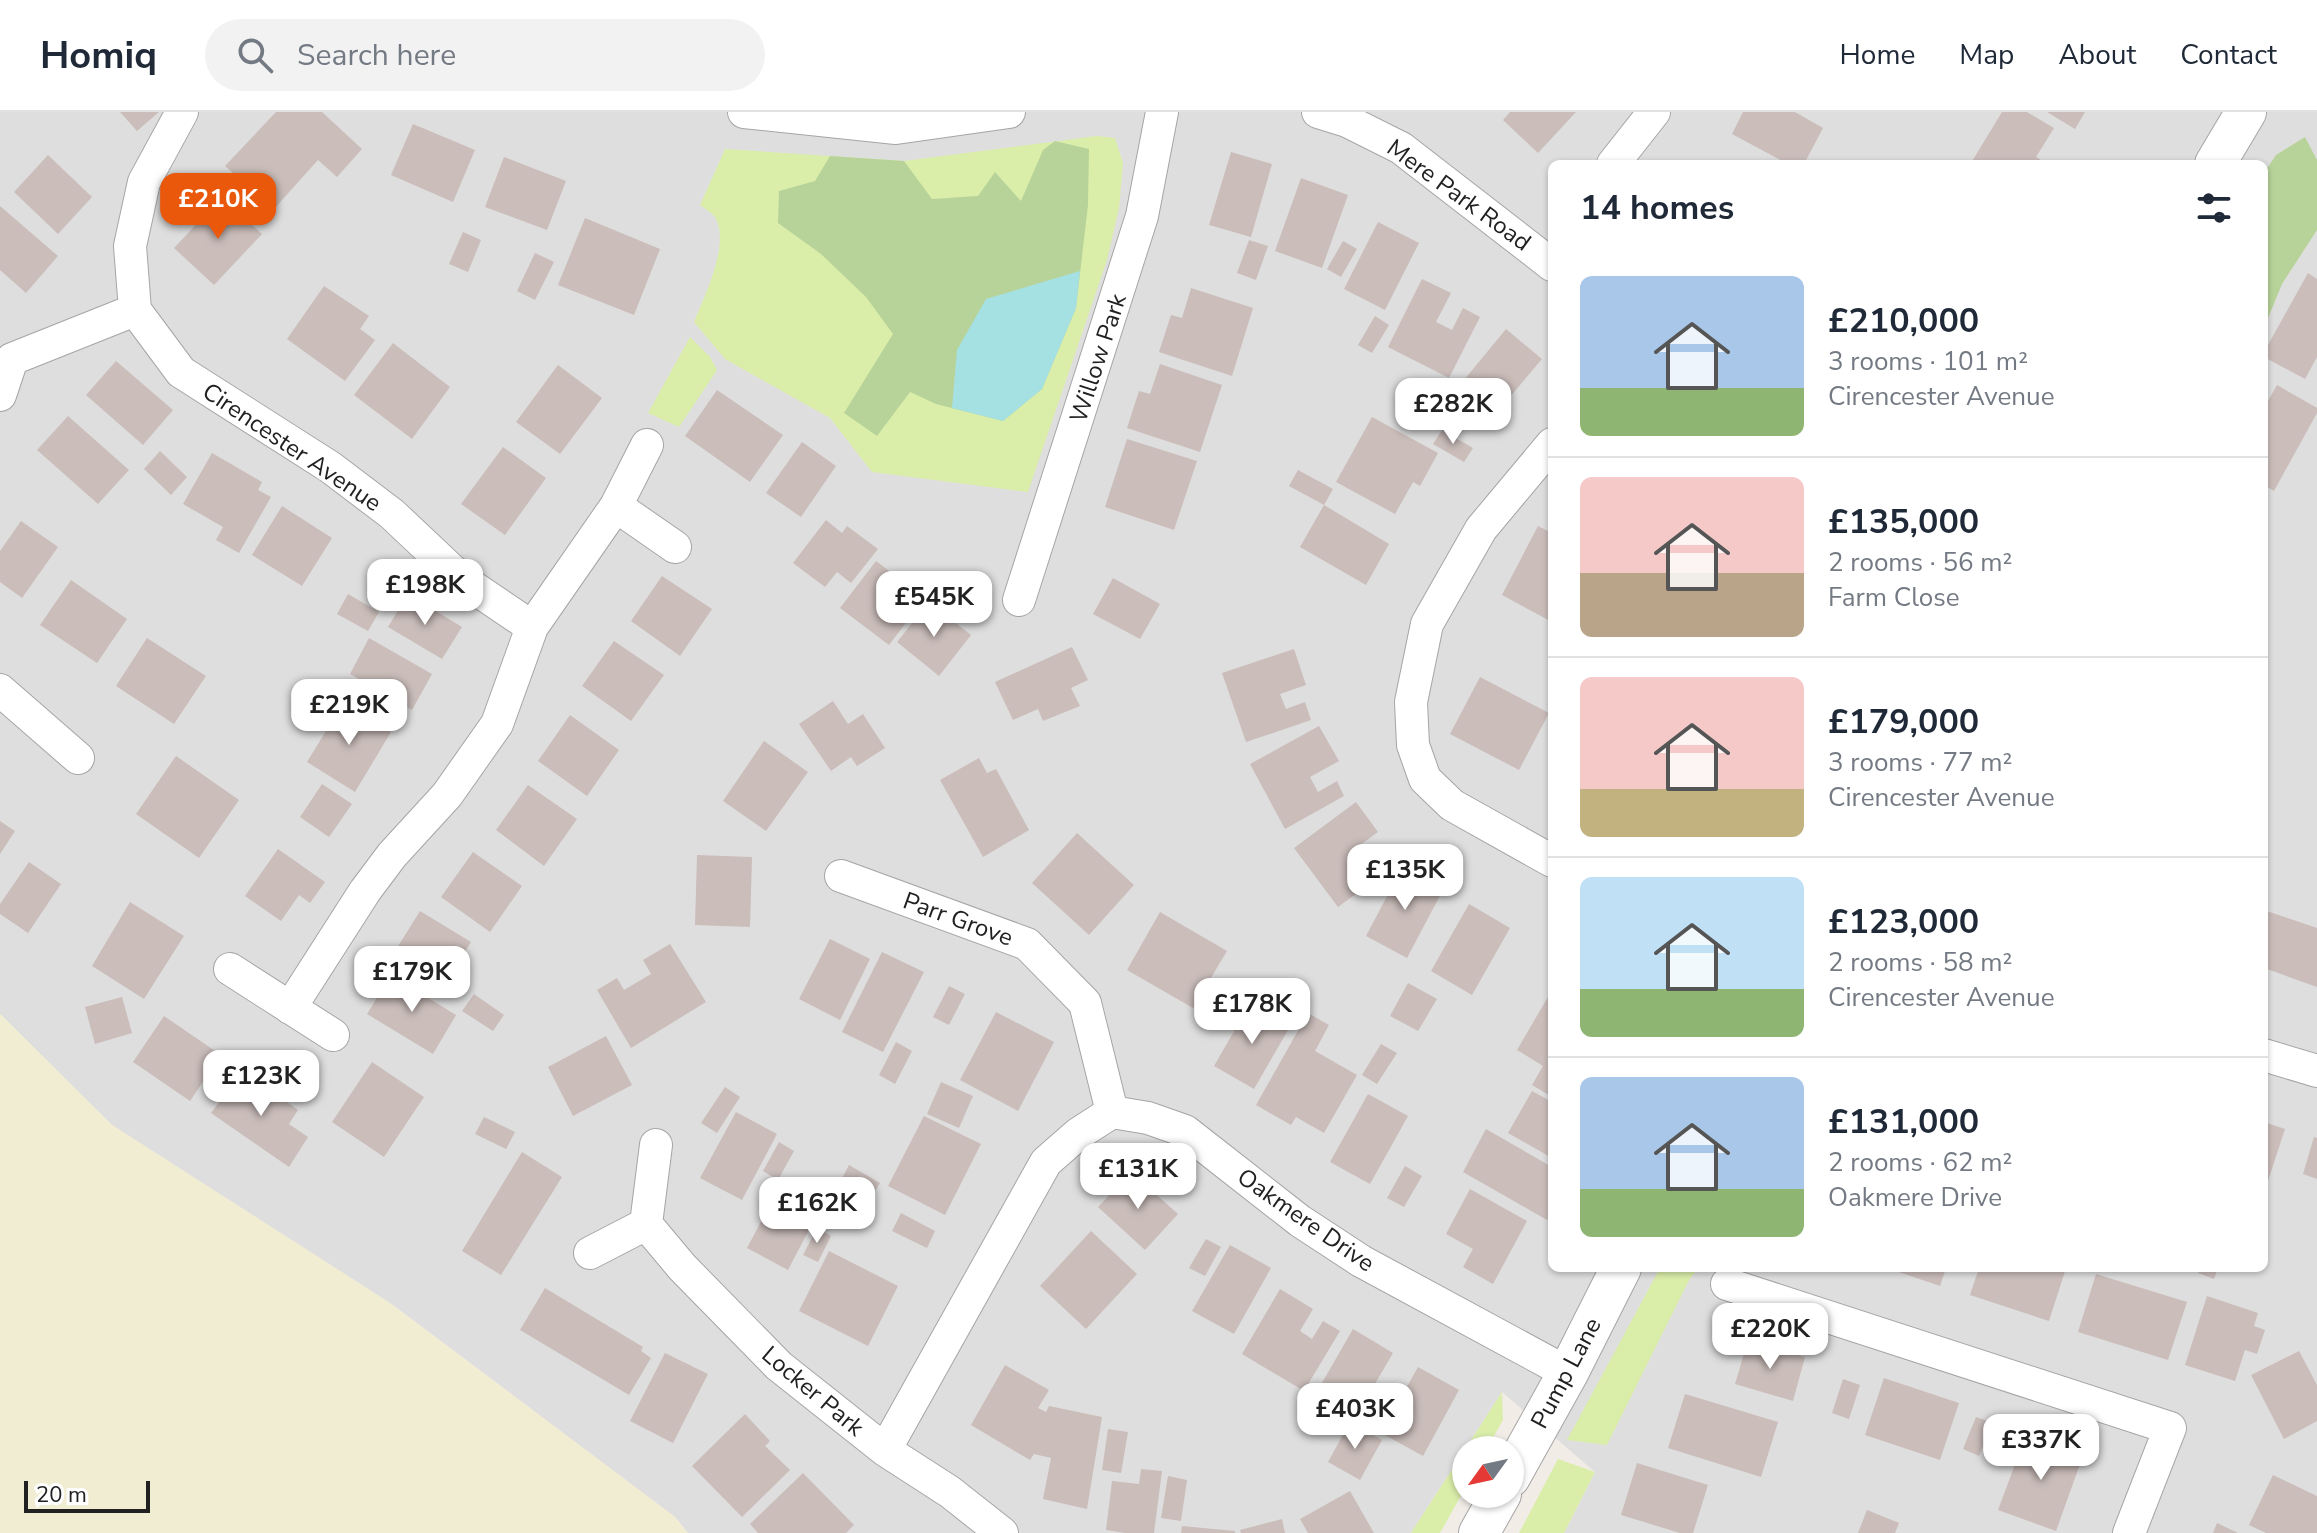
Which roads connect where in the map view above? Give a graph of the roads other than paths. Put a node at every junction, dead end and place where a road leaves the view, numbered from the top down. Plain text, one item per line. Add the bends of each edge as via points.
1 (182, 112) edge
2 (744, 112) edge
3 (1009, 112) edge
4 (1162, 112) edge
5 (1318, 112) edge
6 (1654, 112) edge
7 (2246, 112) edge
8 (1616, 160) edge
9 (2217, 160) edge
10 (1548, 254) edge
11 (135, 310) junction
12 (6, 349) edge
13 (0, 395) edge
14 (647, 445) dead end
15 (1548, 449) edge
16 (616, 506) junction
17 (675, 547) dead end
18 (1019, 600) dead end
19 (532, 627) junction
20 (0, 690) edge
21 (78, 758) dead end
22 (1548, 859) edge
23 (841, 876) dead end
24 (230, 969) dead end
25 (290, 1008) junction
26 (333, 1035) dead end
27 (2268, 1056) edge
28 (2317, 1071) edge
29 (1112, 1112) junction
30 (656, 1145) dead end
31 (646, 1224) junction
32 (590, 1253) dead end
33 (1619, 1272) edge
34 (1727, 1284) dead end
35 (1568, 1373) junction
36 (885, 1450) junction
37 (1524, 1452) edge
38 (1493, 1508) edge
39 (1002, 1533) edge
40 (1479, 1533) edge
41 (2129, 1533) edge

1 - 11 street via 144,182 130,246
2 - 3 street via 896,128
4 - 18 street, Willow Park via 1142,216
5 - 10 street, Mere Park Road via 1401,148
6 - 8 street
7 - 9 street
11 - 12 street
11 - 19 street, Cirencester Avenue via 181,372 330,467 392,514 461,579
12 - 13 street
14 - 16 street
15 - 22 street via 1481,529 1427,624 1411,702 1413,745 1425,779 1452,805
16 - 17 street
16 - 19 street
19 - 25 street via 497,724 447,795 365,891
20 - 21 street
23 - 29 street, Parr Grove via 1027,944 1085,1003
24 - 25 street
25 - 26 street
27 - 28 street
29 - 35 street, Oakmere Drive via 1185,1131 1300,1221 1361,1261
29 - 36 street via 1046,1162
30 - 31 street
31 - 32 street
31 - 36 street, Locker Park via 779,1366
33 - 35 street, Pump Lane
34 - 41 street via 2170,1428
35 - 37 street, Pump Lane
36 - 39 street, Locker Park
38 - 40 street

